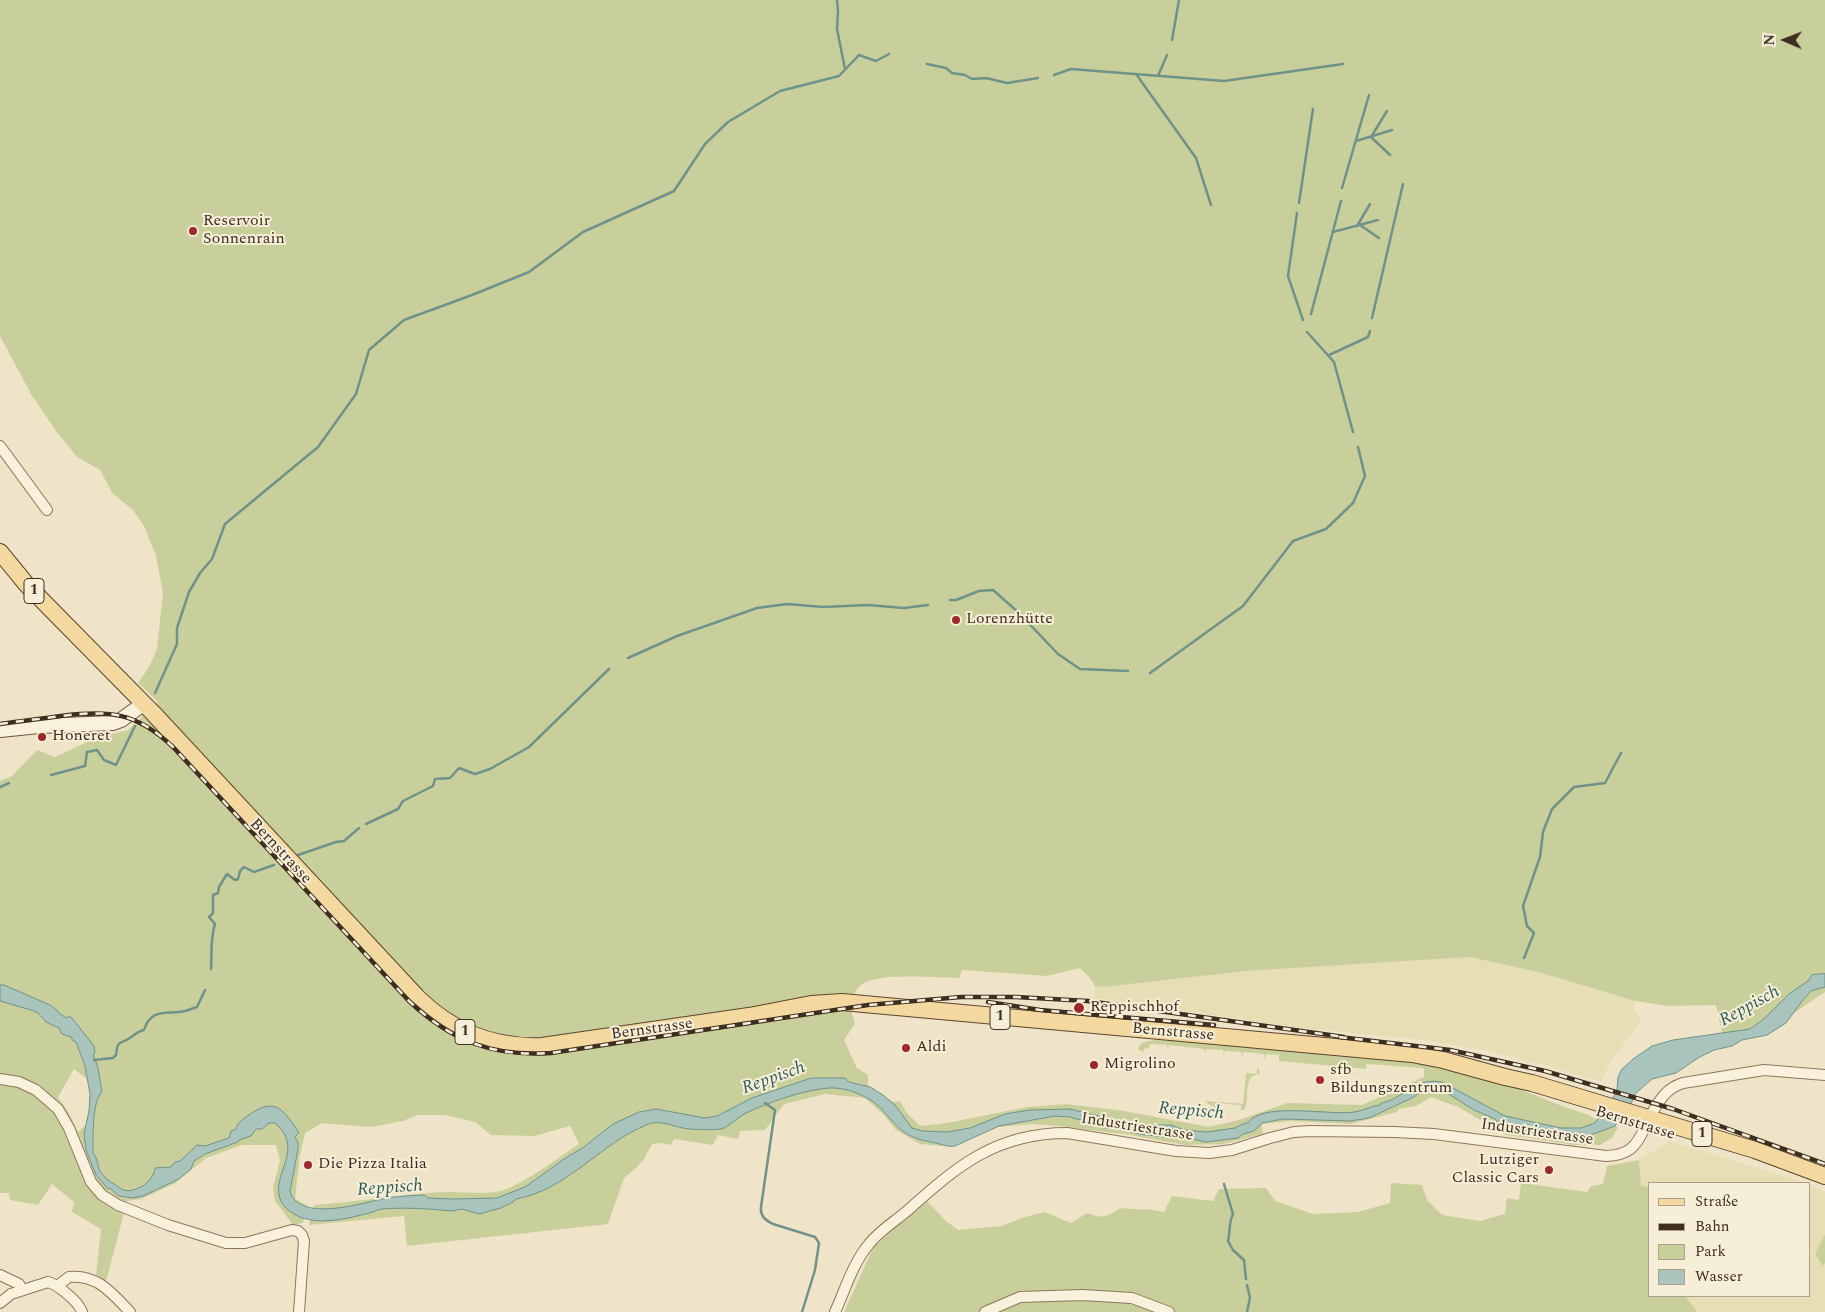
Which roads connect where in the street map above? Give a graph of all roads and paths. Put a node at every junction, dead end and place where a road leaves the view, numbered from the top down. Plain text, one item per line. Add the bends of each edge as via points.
1 (0, 448) edge
2 (47, 510) dead end
3 (0, 552) edge
4 (144, 704) junction
5 (0, 730) edge
6 (1825, 1075) edge
7 (0, 1079) edge
8 (1647, 1123) junction
9 (1825, 1177) edge
10 (0, 1275) edge
11 (57, 1286) junction
12 (22, 1290) junction
13 (0, 1303) edge
14 (82, 1312) edge
15 (130, 1312) edge
16 (299, 1312) edge
17 (834, 1312) edge
18 (985, 1312) edge
19 (1169, 1312) edge

1 - 2 street
3 - 4 main road, Bernstrasse / 1 via 27,585
4 - 5 main road via 113,723
4 - 8 main road, Bernstrasse / 1 via 430,1010 457,1029 483,1039 510,1045 542,1046 811,1004 842,1002 1405,1054 1532,1082
6 - 8 street, Industriestrasse via 1764,1070 1683,1083 1665,1092
7 - 16 street via 19,1082 36,1090 53,1104 69,1128 90,1182 118,1205 226,1243 245,1243 298,1231 304,1241
8 - 9 main road, Bernstrasse / 1 via 1755,1150
8 - 17 street, Industriestrasse via 1633,1148 1620,1155 1606,1156 1434,1134 1394,1132 1294,1132 1232,1150 1209,1153 1176,1151 1067,1133 1028,1136 1007,1142 966,1162 876,1236 861,1255
10 - 12 street via 19,1284
11 - 12 street via 42,1283
11 - 14 street via 79,1305
11 - 15 street via 69,1277 91,1279 101,1284
12 - 13 street
18 - 19 street via 1020,1297 1082,1295 1132,1298

